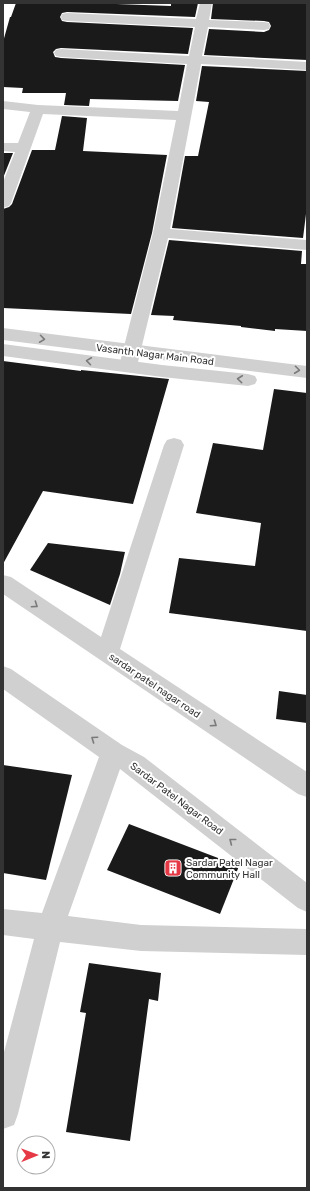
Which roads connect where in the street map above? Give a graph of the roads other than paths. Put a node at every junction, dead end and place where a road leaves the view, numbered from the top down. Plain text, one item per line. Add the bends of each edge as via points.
1 (206, 3) edge
2 (67, 17) dead end
3 (201, 24) junction
4 (264, 26) dead end
5 (61, 53) dead end
6 (196, 61) junction
7 (307, 66) edge
8 (3, 105) edge
9 (38, 109) junction
10 (184, 116) junction
11 (3, 147) edge
12 (23, 148) junction
13 (4, 196) edge
14 (161, 233) junction
15 (307, 245) edge
16 (3, 334) edge
17 (3, 350) edge
18 (130, 359) junction
19 (307, 372) edge
20 (307, 386) edge
21 (174, 445) dead end
22 (3, 583) edge
23 (107, 653) junction
24 (3, 676) edge
25 (113, 753) junction
26 (307, 786) edge
27 (307, 899) edge
28 (3, 922) edge
29 (50, 928) junction
30 (307, 942) edge
31 (3, 1114) edge

1 - 3 street
2 - 3 street
3 - 4 street
3 - 6 street
5 - 6 street
6 - 7 street
6 - 10 street
8 - 9 street
9 - 10 street
9 - 12 street
10 - 14 street
11 - 12 street
12 - 13 street
14 - 15 street
14 - 18 street
16 -> 18 street, Vasanth Nagar Main Road
18 -> 17 street, Vasanth Nagar Main Road
18 -> 19 street, Vasanth Nagar Main Road
20 -> 18 street, Vasanth Nagar Main Road
21 - 23 street
22 -> 23 street, sardar patel nagar road
23 -> 26 street, sardar patel nagar road
25 -> 24 street, Sardar Patel Nagar Road
27 -> 25 street, Sardar Patel Nagar Road via 135,765
25 - 29 street
28 - 29 street
29 - 30 street via 140,938
29 - 31 street

